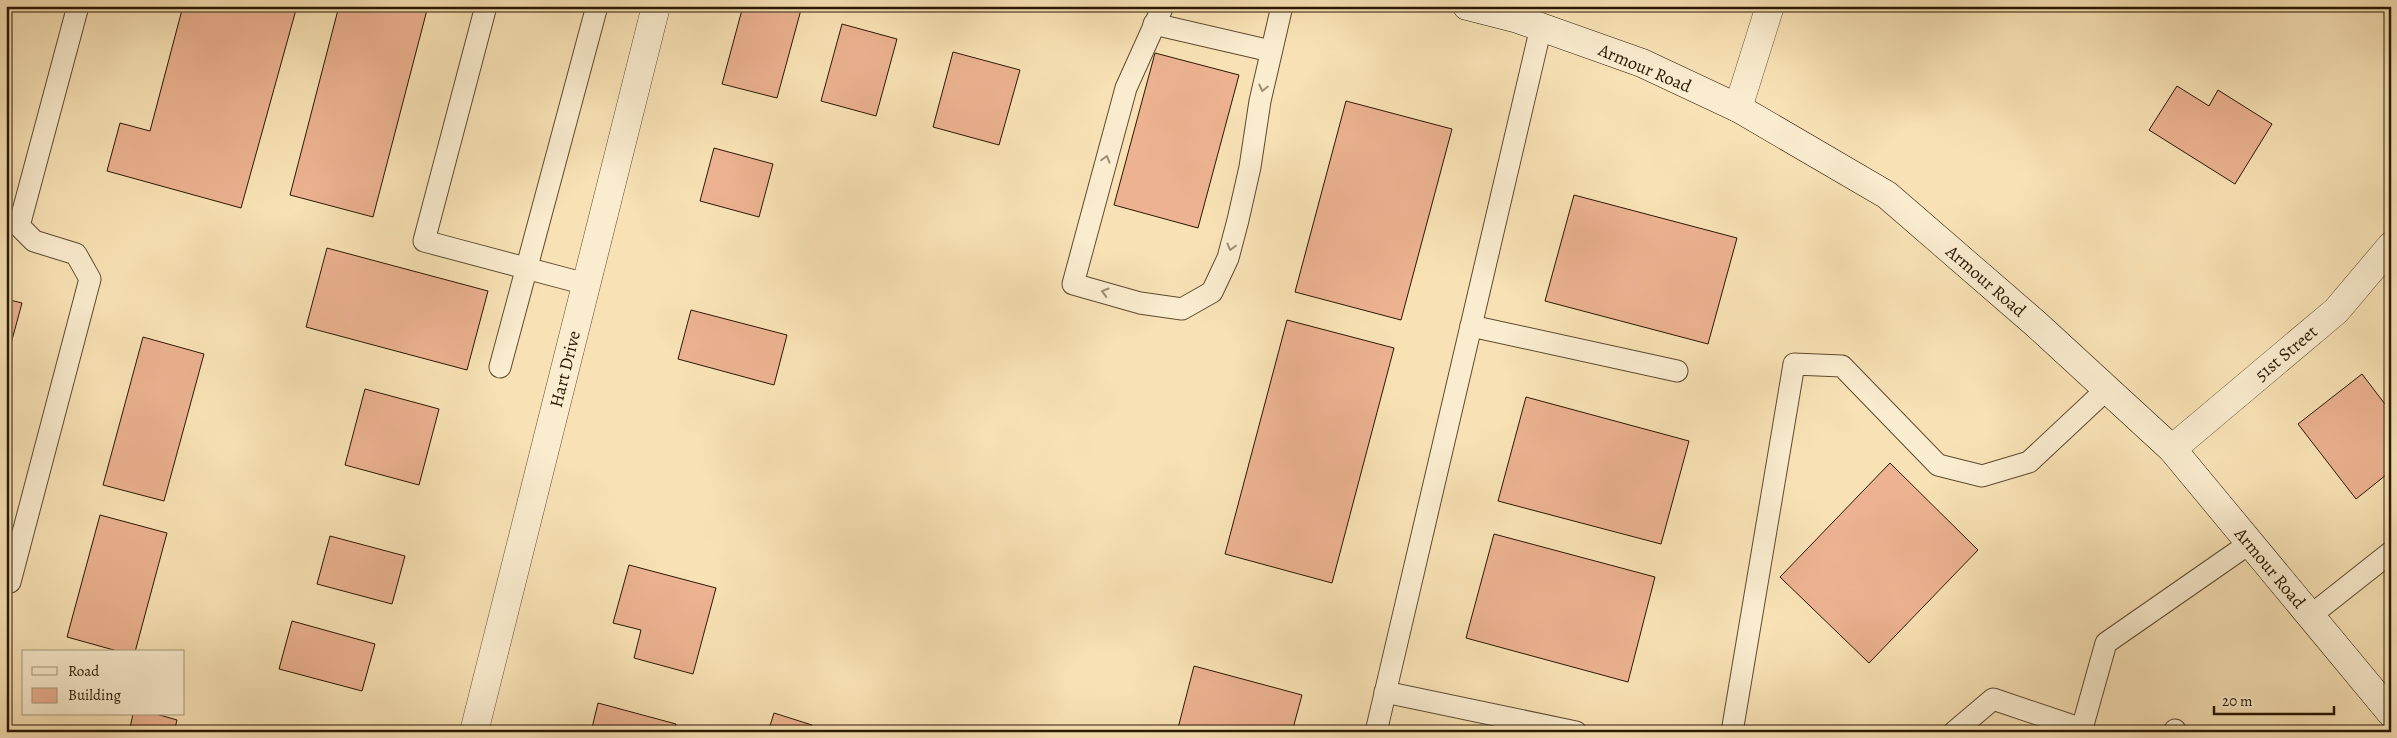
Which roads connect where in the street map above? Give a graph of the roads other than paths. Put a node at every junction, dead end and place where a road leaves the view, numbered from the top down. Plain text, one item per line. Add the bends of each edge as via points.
1 (78, 6) edge
2 (486, 6) edge
3 (597, 6) edge
4 (656, 6) edge
5 (1282, 6) edge
6 (1467, 6) edge
7 (1770, 6) edge
8 (1158, 15) edge
9 (1541, 27) junction
10 (1271, 51) junction
11 (1738, 108) junction
12 (2391, 246) edge
13 (526, 268) junction
14 (586, 284) junction
15 (1471, 326) junction
16 (500, 367) dead end
17 (1677, 371) dead end
18 (2107, 389) junction
19 (2172, 449) junction
20 (2250, 543) junction
21 (2391, 552) edge
22 (10, 582) dead end
23 (2310, 616) junction
24 (1385, 692) junction
25 (2391, 713) edge
26 (2081, 730) edge
27 (474, 732) edge
28 (1376, 732) edge
29 (1576, 732) edge
30 (1732, 732) edge
31 (1954, 732) edge

1 - 22 lane via 19,226 34,241 76,254 90,279
2 - 13 lane via 424,241
3 - 13 lane
4 - 14 street, Hart Drive
5 - 10 lane
6 - 9 street, Armour Road
7 - 11 street
8 - 10 lane
10 -> 8 lane via 1238,220 1228,258 1212,292 1182,309 1140,303 1073,284 1126,88
9 - 11 street, Armour Road via 1642,63
9 - 15 lane
11 - 18 street, Armour Road via 1887,195
12 - 19 street, 51st Street via 2336,311
13 - 14 lane
13 - 16 lane
14 - 27 street, Hart Drive
15 - 17 lane
15 - 24 lane
18 - 19 street, Armour Road
18 - 30 lane via 2030,462 1982,476 1938,465 1842,366 1794,364
19 - 20 street, Armour Road
20 - 23 street, Armour Road
20 - 26 lane via 2106,643
21 - 23 lane
23 - 25 street, Armour Road
24 - 28 lane
24 - 29 lane
26 - 31 lane via 1993,698

